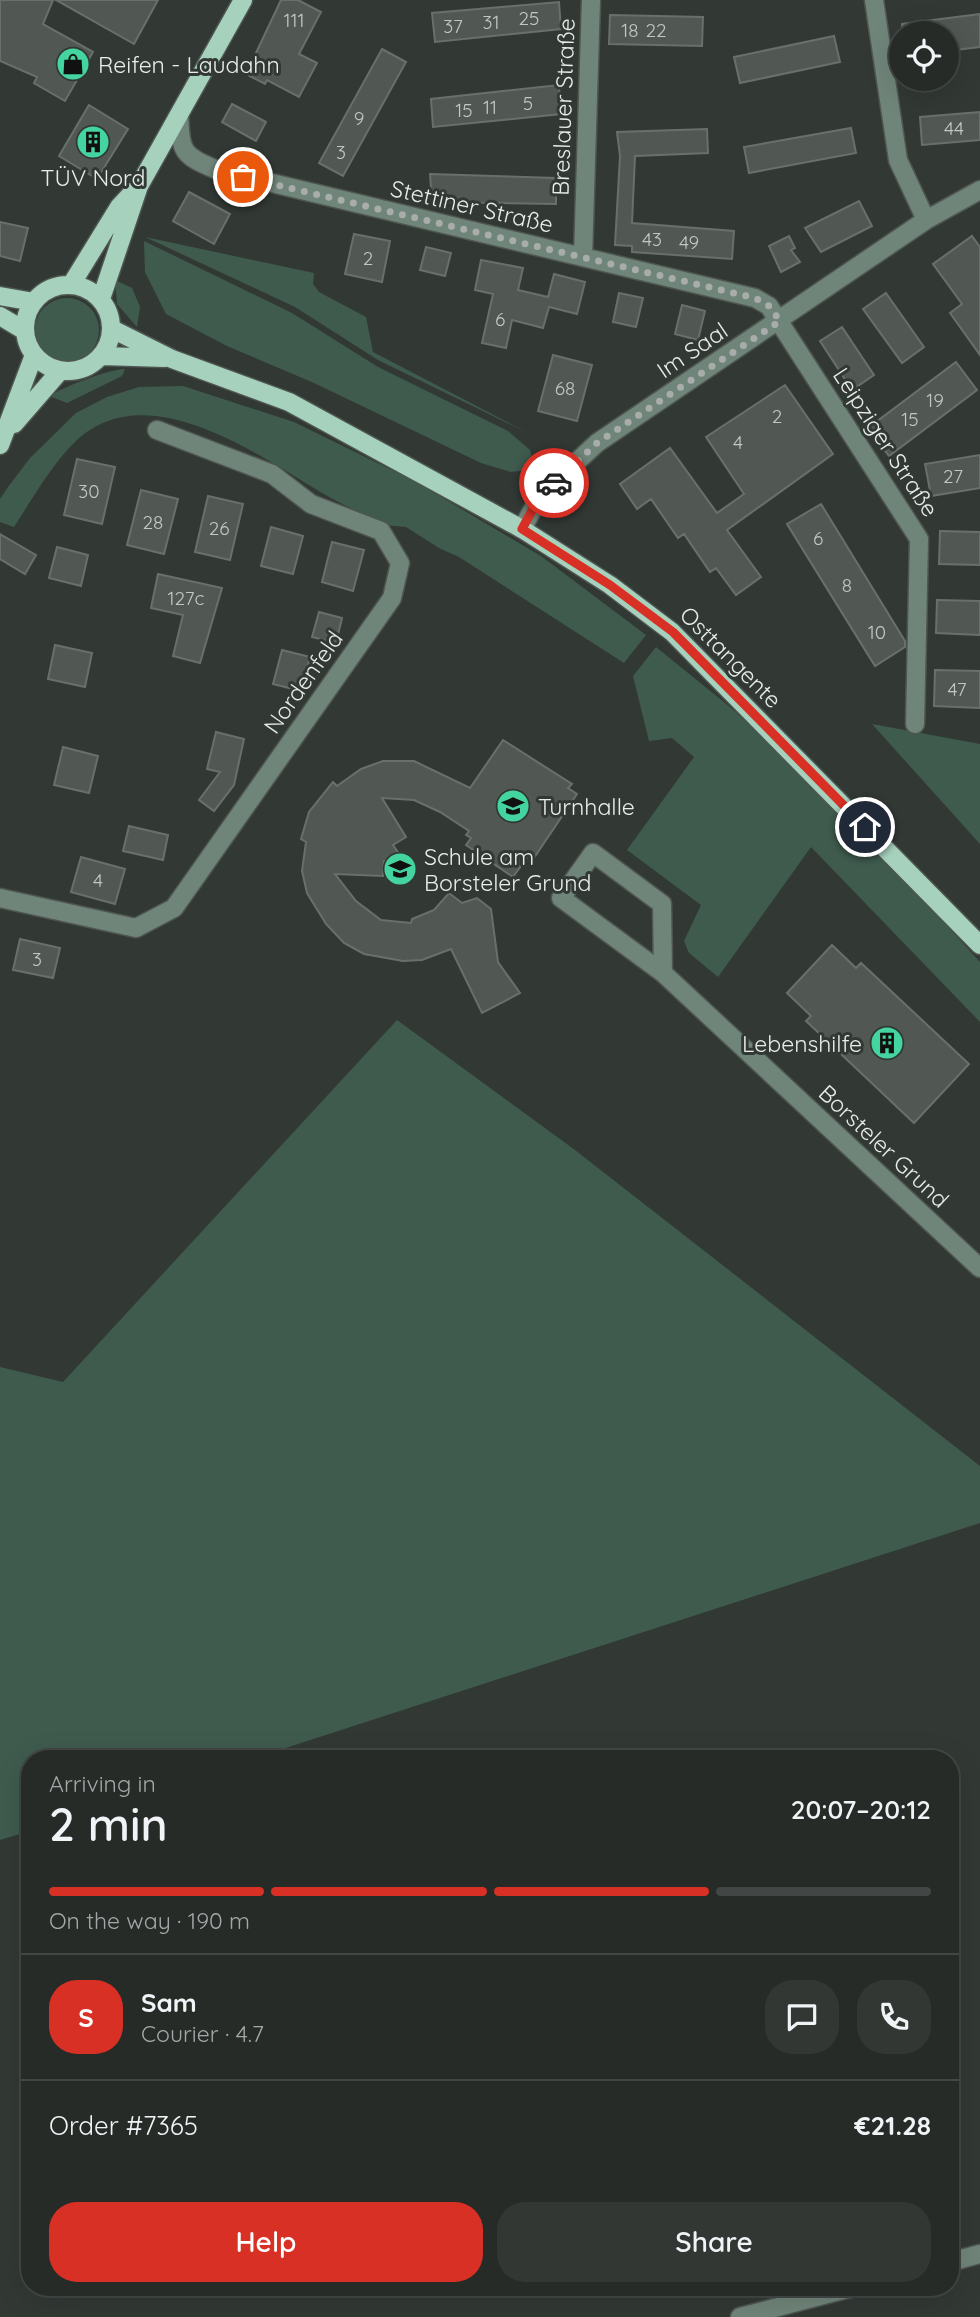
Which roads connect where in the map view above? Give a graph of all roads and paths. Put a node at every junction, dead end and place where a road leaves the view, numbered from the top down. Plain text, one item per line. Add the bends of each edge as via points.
1 (243, 0) edge
2 (591, 0) edge
3 (874, 0) edge
4 (179, 115) junction
5 (139, 186) junction
6 (980, 190) edge
7 (926, 220) junction
8 (583, 257) junction
9 (71, 285) junction
10 (0, 296) edge
11 (101, 299) junction
12 (34, 302) junction
13 (0, 316) edge
14 (780, 321) junction
15 (112, 329) junction
16 (25, 331) junction
17 (34, 355) junction
18 (102, 356) junction
19 (172, 359) junction
20 (60, 371) junction
21 (158, 430) dead end
22 (4, 439) edge
23 (522, 529) junction
24 (915, 724) dead end
25 (0, 898) edge
26 (980, 945) edge
27 (663, 973) junction
28 (980, 1268) edge
29 (980, 2254) edge
30 (959, 2260) edge
31 (820, 2296) edge
32 (740, 2317) edge

1 - 4 main road
2 - 8 street, Breslauer Straße
3 - 7 street via 898,160
4 - 5 main road
4 - 8 street, Stettiner Straße via 181,148 190,158 217,170
5 - 9 main road via 119,207
5 - 11 main road
6 - 7 street, Im Saal
7 - 14 street, Im Saal
8 - 14 street, Stettiner Straße via 755,298 769,306
9 - 11 main road
9 - 12 main road via 54,287
10 - 12 main road
11 - 15 main road
12 - 16 main road
13 - 16 main road
14 - 23 street, Im Saal via 597,443 540,496
14 - 24 street, Leipziger Straße via 919,538
15 - 18 main road
15 - 19 main road, Osttangente
16 - 17 main road
17 - 20 main road
17 - 22 main road
18 - 19 main road, Osttangente
18 - 20 main road via 83,369
19 - 23 main road, Osttangente via 289,402
20 - 22 main road
21 - 25 street, Nordenfeld via 272,474 311,504 381,531 400,563 392,598 174,908 136,928
23 - 26 main road, Osttangente via 673,632
27 - 27 street, Borsteler Grund via 561,898 593,853 662,904
27 - 28 street, Borsteler Grund
29 - 30 street
31 - 32 street

